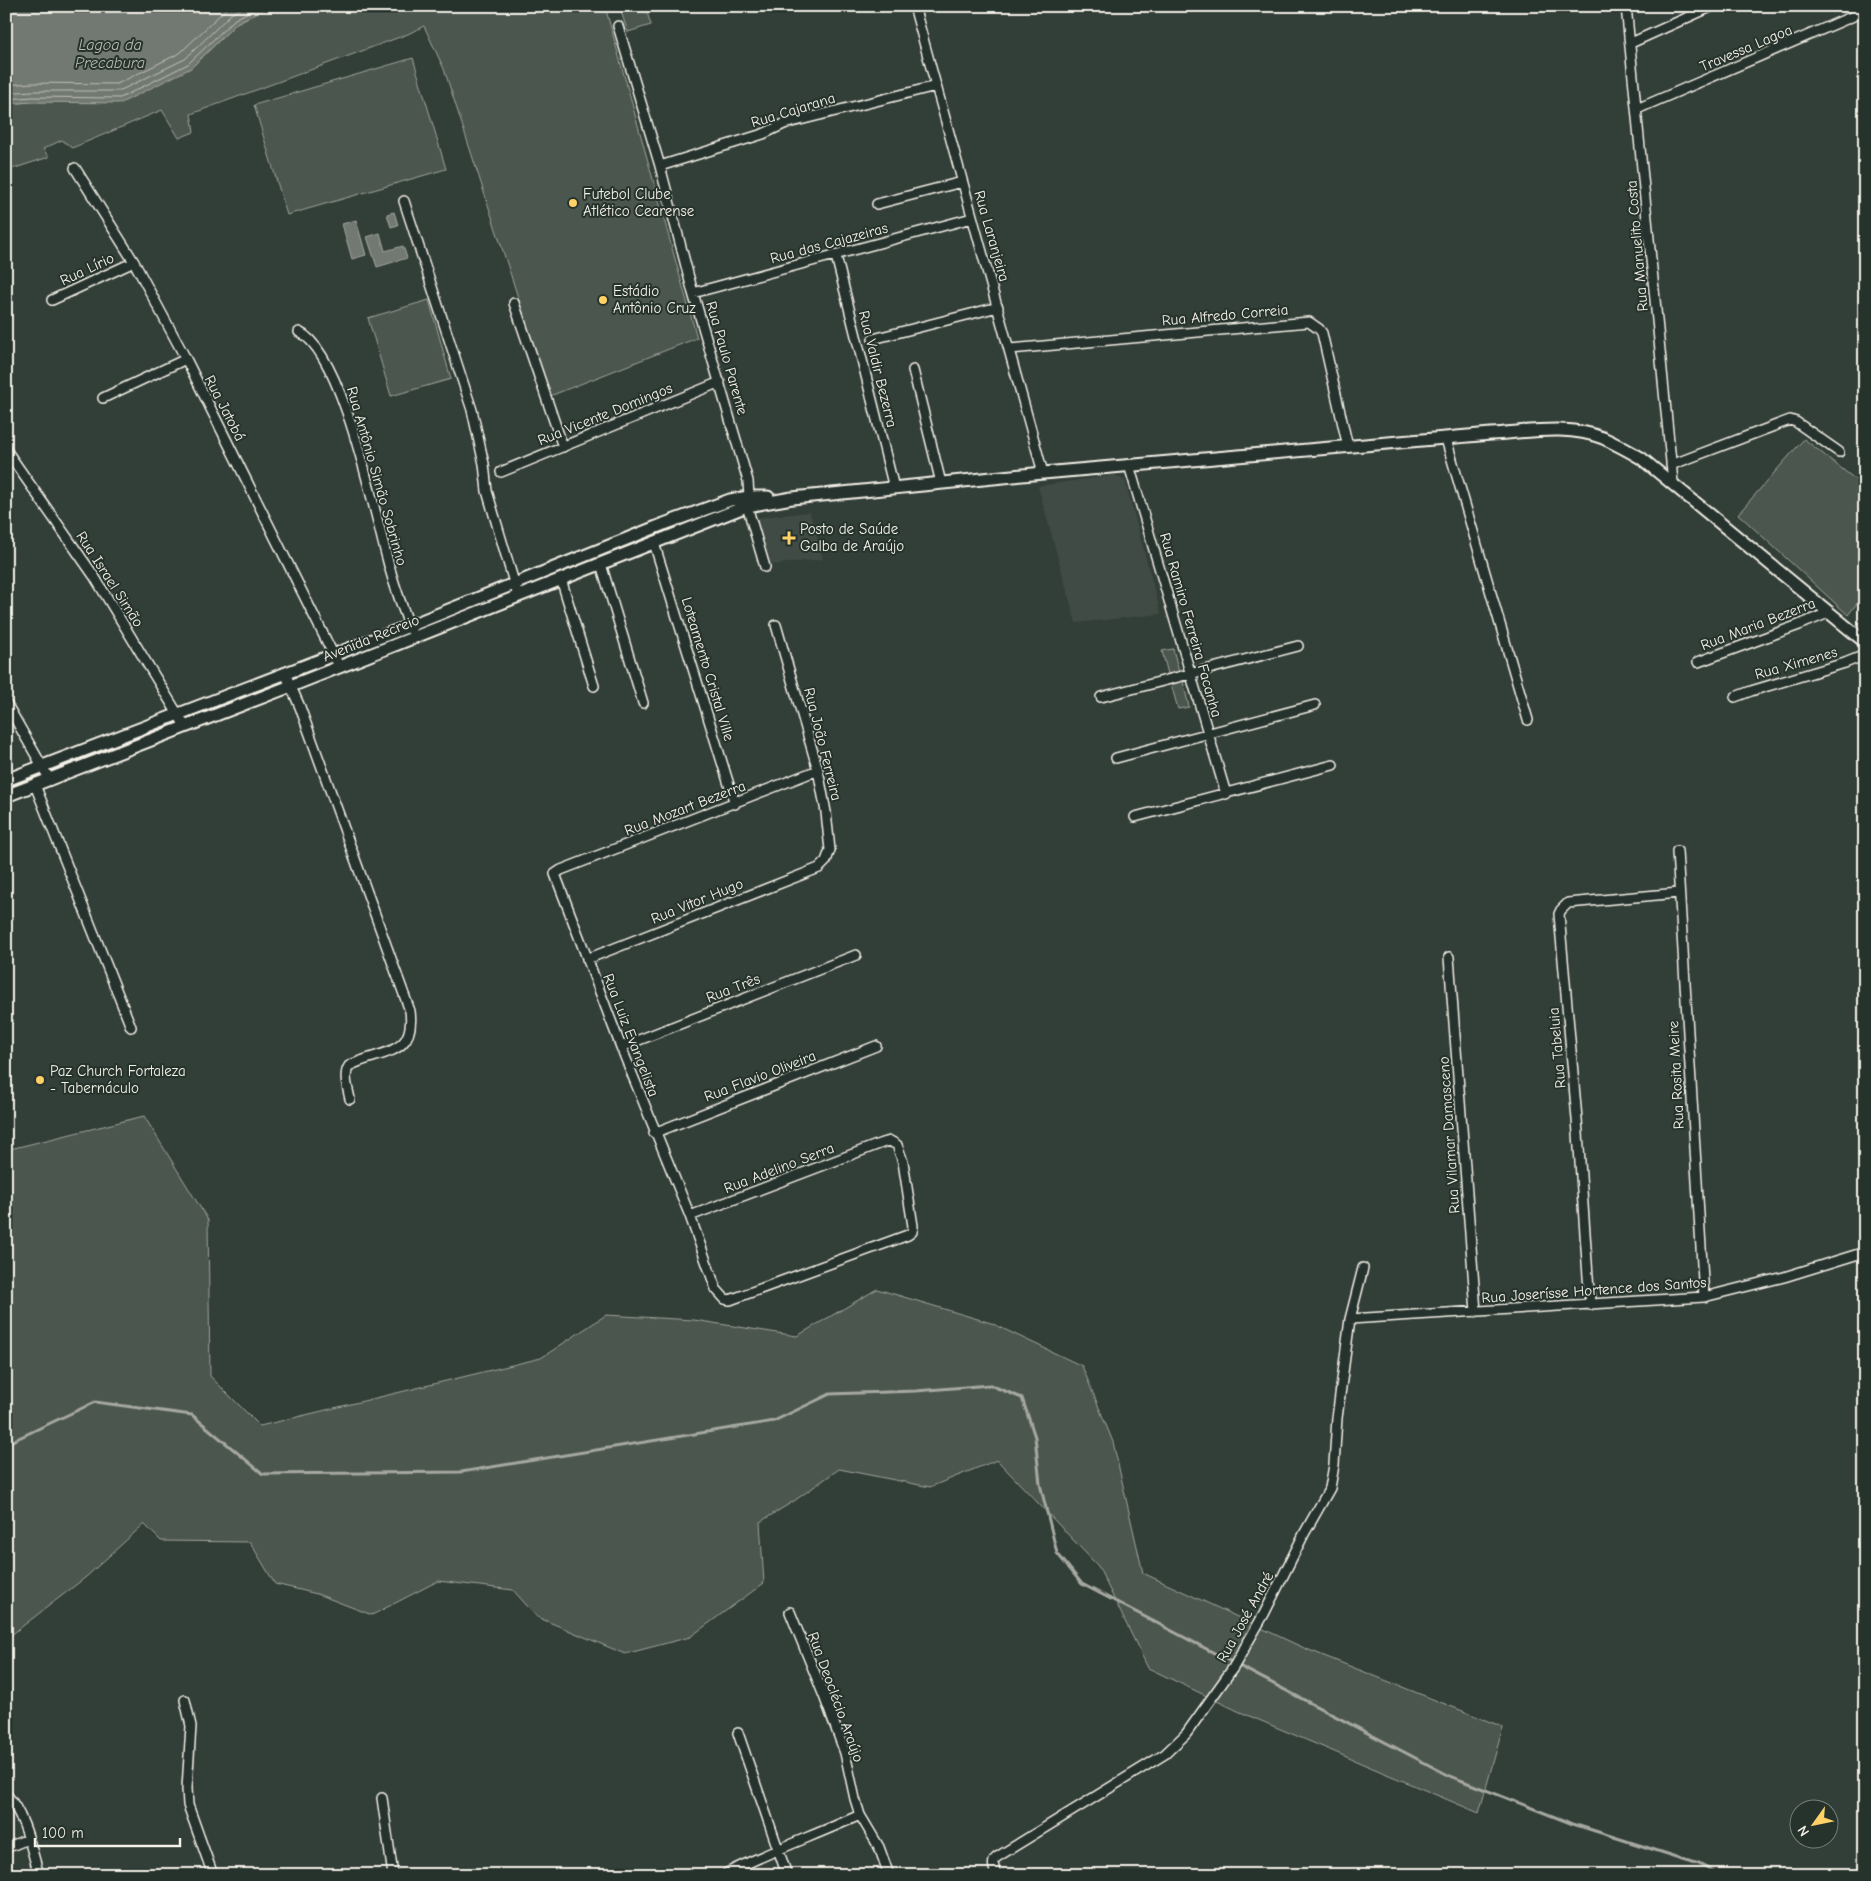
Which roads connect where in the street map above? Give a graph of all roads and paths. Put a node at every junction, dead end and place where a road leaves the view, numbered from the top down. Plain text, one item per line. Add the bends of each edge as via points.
1 (914, 6) edge
2 (1626, 6) edge
3 (1713, 6) edge
4 (1865, 11) edge
5 (618, 26) dead end
6 (1631, 43) junction
7 (936, 86) junction
8 (1637, 109) junction
9 (660, 166) junction
10 (75, 168) dead end
11 (962, 182) junction
12 (404, 201) dead end
13 (877, 204) dead end
14 (972, 218) junction
15 (836, 256) junction
16 (134, 262) junction
17 (693, 293) junction
18 (52, 300) dead end
19 (514, 303) dead end
20 (998, 306) junction
21 (299, 332) dead end
22 (873, 339) dead end
23 (1010, 349) junction
24 (186, 359) junction
25 (913, 370) dead end
26 (720, 382) junction
27 (102, 398) dead end
28 (1446, 439) junction
29 (563, 446) junction
30 (1348, 447) junction
31 (6, 450) edge
32 (1839, 452) dead end
33 (1130, 465) junction
34 (1671, 465) junction
35 (501, 472) dead end
36 (1043, 473) junction
37 (1672, 482) junction
38 (941, 483) junction
39 (894, 488) junction
40 (748, 502) junction
41 (654, 543) junction
42 (601, 564) junction
43 (764, 567) dead end
44 (561, 579) junction
45 (514, 584) junction
46 (518, 596) junction
47 (1828, 612) junction
48 (776, 625) dead end
49 (410, 626) junction
50 (414, 637) junction
51 (1865, 642) edge
52 (1298, 646) dead end
53 (334, 654) junction
54 (1865, 655) edge
55 (1698, 662) dead end
56 (339, 666) junction
57 (285, 673) junction
58 (1190, 674) junction
59 (291, 686) junction
60 (594, 686) dead end
61 (1101, 697) dead end
62 (1735, 697) dead end
63 (6, 703) edge
64 (643, 703) dead end
65 (1315, 706) dead end
66 (183, 720) junction
67 (1528, 720) dead end
68 (1208, 734) junction
69 (1116, 758) dead end
70 (1333, 766) dead end
71 (43, 767) junction
72 (818, 770) junction
73 (6, 780) edge
74 (50, 780) junction
75 (35, 786) junction
76 (1226, 794) junction
77 (6, 796) edge
78 (735, 804) junction
79 (1135, 817) dead end
80 (1677, 851) dead end
81 (818, 868) joint
82 (561, 870) joint
83 (1679, 893) junction
84 (856, 955) dead end
85 (1449, 956) dead end
86 (586, 959) junction
87 (131, 1027) dead end
88 (876, 1046) dead end
89 (621, 1047) junction
90 (350, 1099) dead end
91 (654, 1133) junction
92 (882, 1143) joint
93 (689, 1214) junction
94 (1865, 1252) edge
95 (1363, 1268) dead end
96 (1704, 1297) junction
97 (1590, 1304) junction
98 (1476, 1312) junction
99 (1350, 1319) junction
100 (790, 1612) dead end
101 (185, 1700) dead end
102 (738, 1733) dead end
103 (6, 1794) edge
104 (382, 1798) dead end
105 (860, 1815) junction
106 (28, 1839) junction
107 (6, 1848) edge
108 (778, 1850) junction
109 (727, 1873) dead end
110 (40, 1875) edge
111 (213, 1875) edge
112 (393, 1875) edge
113 (787, 1875) edge
114 (888, 1875) edge
115 (996, 1875) edge

1 - 7 street, Rua Laranjeira
2 - 6 street, Rua Manuelito Costa
3 - 6 street
4 - 8 street, Travessa Lagoa
5 - 9 street, Rua Paulo Parente
6 - 8 street, Rua Manuelito Costa
7 - 9 street, Rua Cajarana via 784,124
7 - 11 street, Rua Laranjeira
8 - 34 street, Rua Manuelito Costa
9 - 17 street, Rua Paulo Parente
10 - 16 street, Rua Jatobá
11 - 13 street
11 - 14 street, Rua Laranjeira
12 - 45 street via 472,410 487,491
14 - 15 street, Rua das Cajazeiras
14 - 20 street, Rua Laranjeira
15 - 17 street, Rua das Cajazeiras
15 - 39 street, Rua Valdir Bezerra
16 - 18 street, Rua Lírio
16 - 24 street, Rua Jatobá
17 - 26 street, Rua Paulo Parente
19 - 29 street
20 - 22 street
20 - 23 street, Rua Laranjeira
21 - 49 street, Rua Antônio Simão Sobrinho via 310,338 320,350 340,394 387,559
23 - 30 street, Rua Alfredo Correia via 1309,322 1322,333
23 - 36 street, Rua Laranjeira
24 - 27 street
24 - 53 street, Rua Jatobá
25 - 38 street
26 - 29 street, Rua Vicente Domingos
26 - 40 street, Rua Paulo Parente via 748,482
28 - 30 main road
28 - 37 main road via 1562,430 1579,432 1602,438 1636,455
28 - 67 street
29 - 35 street, Rua Vicente Domingos
30 - 33 main road
31 - 66 street, Rua Israel Simão via 94,576
32 - 34 street via 1790,420
33 - 36 main road
33 - 58 street, Rua Ramiro Ferreira Facanha
34 - 37 street, Rua Manuelito Costa
36 - 38 main road
37 - 47 main road
38 - 39 main road
39 - 40 main road
40 - 41 main road, Avenida Recreio
40 - 43 street
40 - 45 main road, Avenida Recreio via 730,500
41 - 42 main road, Avenida Recreio
41 - 78 street, Loteamento Cristal Ville
42 - 44 main road, Avenida Recreio
42 - 64 street
44 - 46 main road, Avenida Recreio
44 - 60 street
45 - 46 street
45 - 49 main road, Avenida Recreio
46 - 50 main road, Avenida Recreio
47 - 51 main road
47 - 55 street, Rua Maria Bezerra
48 - 72 street, Rua João Ferreira
49 - 50 street, Rua Antônio Simão Sobrinho
49 - 53 main road, Avenida Recreio
50 - 56 main road, Avenida Recreio
52 - 58 street
53 - 56 street, Rua Jatobá
53 - 57 main road, Avenida Recreio
54 - 62 street, Rua Ximenes
56 - 59 main road, Avenida Recreio
57 - 59 street
57 - 66 main road, Avenida Recreio
58 - 61 street
58 - 68 street, Rua Ramiro Ferreira Facanha
59 - 66 main road, Avenida Recreio
59 - 90 street via 410,1011 410,1035 399,1047 346,1070
63 - 71 street
65 - 68 street
66 - 71 main road, Avenida Recreio
66 - 74 main road, Avenida Recreio
68 - 69 street
68 - 76 street, Rua Ramiro Ferreira Facanha
70 - 76 street
71 - 73 main road, Avenida Recreio
71 - 74 street
72 - 78 street, Rua Mozart Bezerra
72 - 81 street, Rua João Ferreira via 830,850 826,861
74 - 75 main road, Avenida Recreio
75 - 77 main road, Avenida Recreio
75 - 87 street
76 - 79 street
78 - 82 street, Rua Mozart Bezerra
80 - 83 street, Rua Rosita Meire
81 - 86 street, Rua Vitor Hugo
82 - 86 street, Rua Luiz Evangelista via 555,876
83 - 96 street, Rua Rosita Meire
83 - 97 street, Rua Tabeluia via 1568,903 1559,914
84 - 89 street, Rua Três
85 - 98 street, Rua Vilamar Damasceno
86 - 89 street, Rua Luiz Evangelista
88 - 91 street, Rua Flavio Oliveira
89 - 91 street, Rua Luiz Evangelista
91 - 93 street, Rua Luiz Evangelista
92 - 93 street, Rua Adelino Serra
92 - 93 street, Rua Luiz Evangelista via 890,1141 897,1145 903,1162 914,1226 908,1235 730,1300 716,1289
94 - 96 street, Rua Joserísse Hortence dos Santos
95 - 99 street, Rua José André
96 - 97 street, Rua Joserísse Hortence dos Santos
97 - 98 street, Rua Joserísse Hortence dos Santos
98 - 99 street, Rua Joserísse Hortence dos Santos
99 - 115 street, Rua José André via 1330,1488 1244,1650 1201,1715 1177,1743 1150,1764 997,1857 993,1865
100 - 105 street, Rua Deoclécio Araújo via 845,1752
101 - 111 street via 191,1726 188,1805
102 - 108 street
103 - 106 street via 14,1803
104 - 112 street
105 - 108 street
105 - 114 street, Rua Deoclécio Araújo via 879,1847
106 - 107 street
106 - 110 street
108 - 109 street
108 - 113 street

